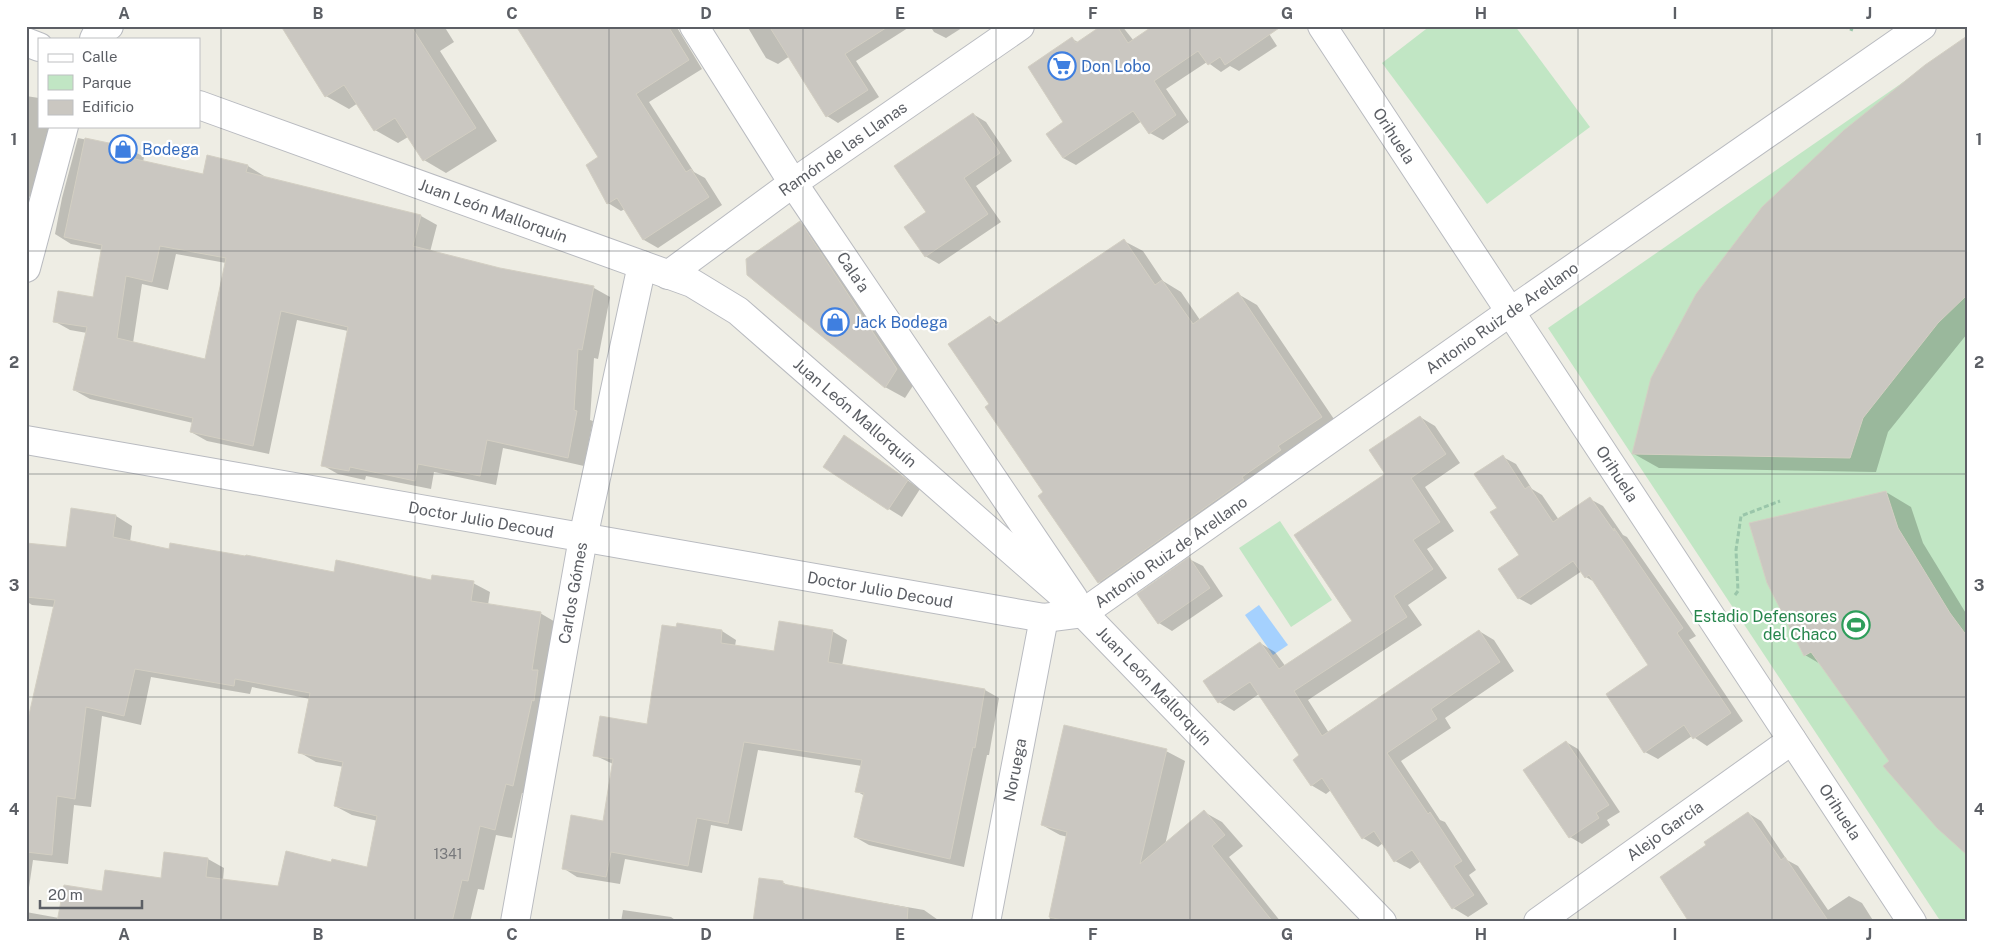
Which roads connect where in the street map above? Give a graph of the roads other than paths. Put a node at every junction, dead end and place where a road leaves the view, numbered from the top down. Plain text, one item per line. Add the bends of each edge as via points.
1 (694, 26) edge
2 (1020, 26) edge
3 (1322, 26) edge
4 (1922, 26) edge
5 (26, 42) edge
6 (38, 47) edge
7 (200, 105) edge
8 (63, 128) edge
9 (793, 183) junction
10 (642, 265) junction
11 (26, 268) edge
12 (668, 274) junction
13 (1510, 312) junction
14 (26, 440) edge
15 (583, 538) junction
16 (1083, 613) junction
17 (1044, 618) junction
18 (1792, 740) junction
19 (515, 922) edge
20 (986, 922) edge
21 (1382, 922) edge
22 (1538, 922) edge
23 (1912, 922) edge

1 - 9 street, Cala'a
2 - 9 street, Ramón de las Llanas
3 - 13 street, Orihuela
4 - 13 street, Antonio Ruiz de Arellano
5 - 6 street
7 - 10 street, Juan León Mallorquín
8 - 11 street
9 - 12 street, Ramón de las Llanas
9 - 16 street, Cala'a
10 - 12 street, Juan León Mallorquín
10 - 15 street, Carlos Gómes
12 - 16 street, Juan León Mallorquín via 692,283 738,311
13 - 16 street, Antonio Ruiz de Arellano
13 - 18 street, Orihuela
14 - 15 street, Doctor Julio Decoud
15 - 17 street, Doctor Julio Decoud
15 - 19 street, Carlos Gómes
16 - 17 street, Doctor Julio Decoud
16 - 21 street, Juan León Mallorquín
17 - 20 street, Noruega
18 - 22 street, Alejo García
18 - 23 street, Orihuela

